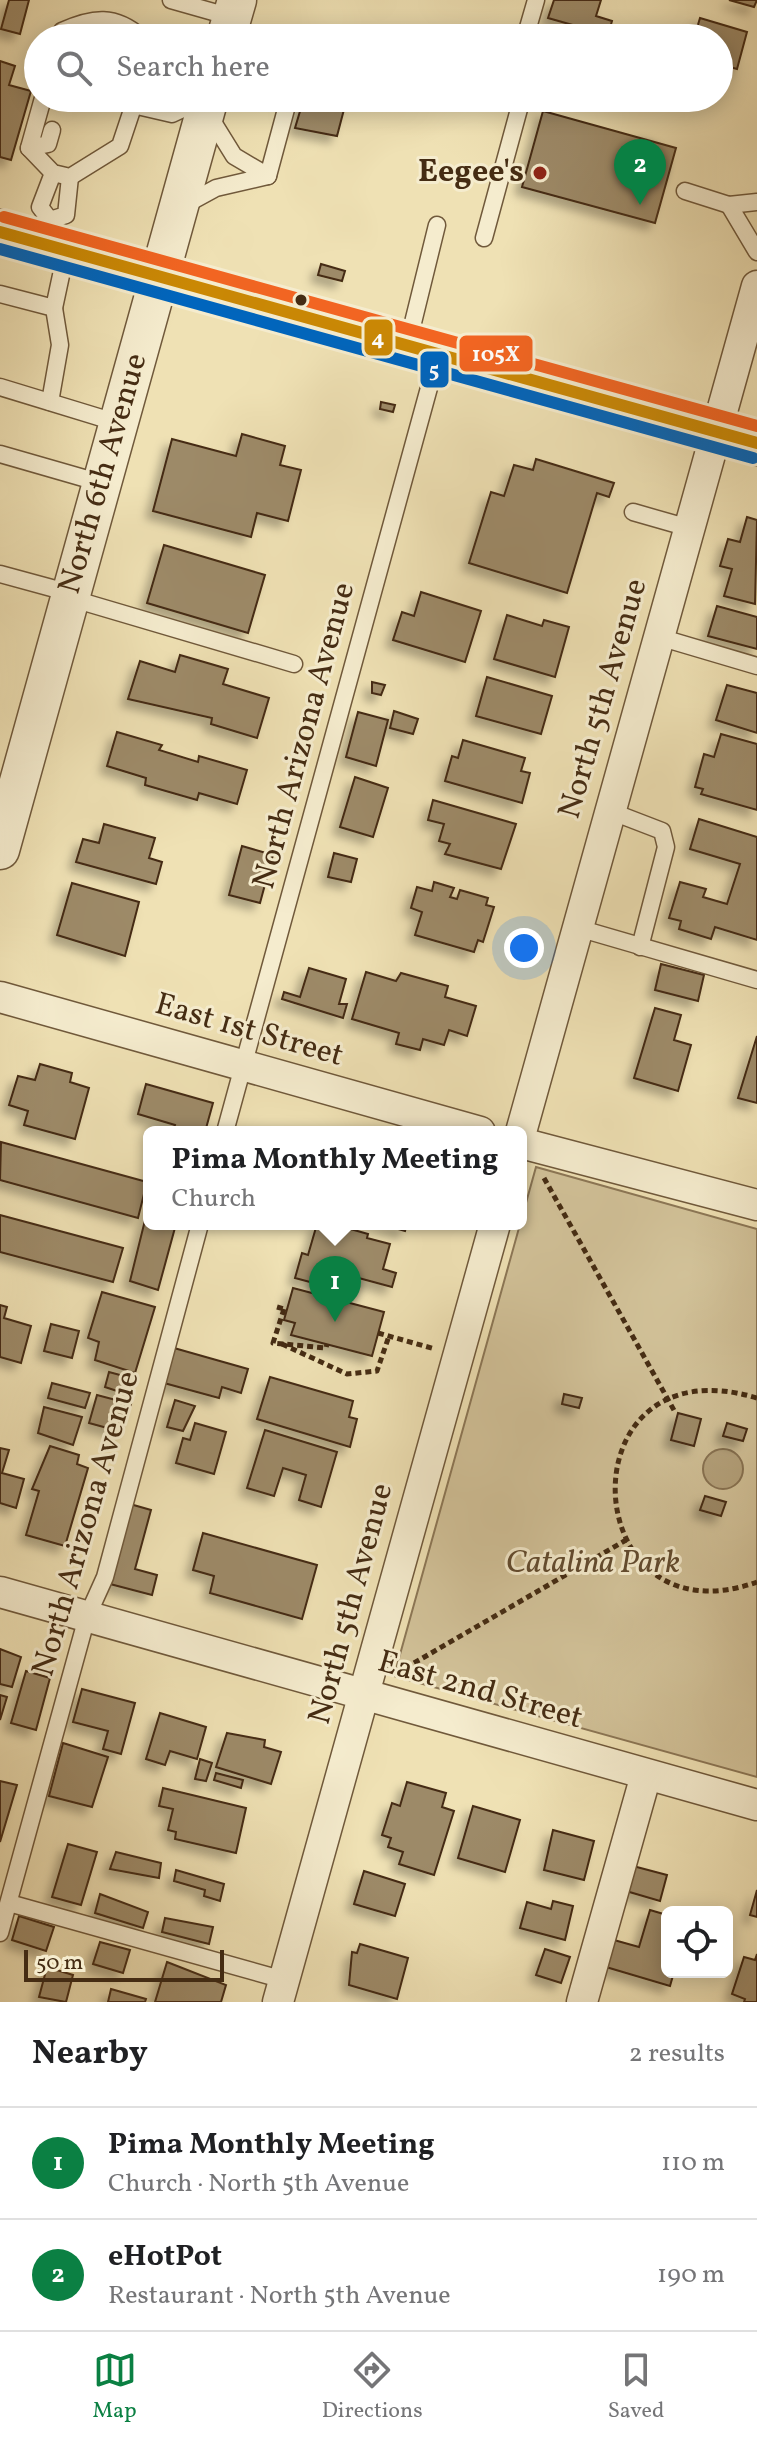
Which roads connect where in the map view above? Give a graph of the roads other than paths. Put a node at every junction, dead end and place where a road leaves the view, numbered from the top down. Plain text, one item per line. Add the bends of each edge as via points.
1 (171, 0) edge
2 (536, 0) edge
3 (232, 19) edge
4 (77, 24) edge
5 (122, 24) edge
6 (529, 24) edge
7 (39, 112) edge
8 (131, 112) edge
9 (196, 112) edge
10 (204, 112) edge
11 (285, 112) edge
12 (518, 112) edge
13 (52, 130) dead end
14 (29, 148) junction
15 (53, 173) junction
16 (268, 176) junction
17 (70, 177) junction
18 (685, 191) dead end
19 (757, 202) edge
20 (729, 205) junction
21 (178, 208) junction
22 (437, 225) dead end
23 (0, 232) edge
24 (53, 238) junction
25 (484, 238) dead end
26 (757, 252) edge
27 (160, 276) junction
28 (757, 286) edge
29 (0, 294) edge
30 (54, 308) junction
31 (423, 350) junction
32 (0, 387) edge
33 (50, 402) junction
34 (118, 423) junction
35 (716, 431) junction
36 (757, 443) edge
37 (0, 454) edge
38 (101, 483) junction
39 (633, 512) dead end
40 (689, 528) junction
41 (0, 574) edge
42 (70, 595) junction
43 (659, 637) junction
44 (294, 664) dead end
45 (757, 666) edge
46 (10, 775) edge
47 (610, 811) junction
48 (0, 850) edge
49 (578, 928) junction
50 (640, 947) junction
51 (757, 980) edge
52 (0, 997) edge
53 (242, 1067) junction
54 (227, 1126) edge
55 (458, 1126) edge
56 (523, 1126) edge
57 (527, 1145) edge
58 (757, 1205) edge
59 (198, 1230) edge
60 (493, 1230) edge
61 (0, 1592) edge
62 (87, 1617) junction
63 (364, 1696) junction
64 (646, 1775) junction
65 (757, 1805) edge
66 (9, 1903) junction
67 (0, 1933) edge
68 (281, 1991) edge
69 (582, 2002) edge

1 - 3 lane
2 - 6 lane
4 - 5 lane via 90,18
7 - 14 lane
8 - 17 lane via 120,146
9 - 21 street, North 6th Avenue
10 - 16 lane via 234,156
11 - 16 lane
12 - 25 lane
13 - 14 lane via 48,144
14 - 15 lane
15 - 17 lane
15 - 24 lane via 40,207
16 - 21 lane via 216,188
17 - 24 lane via 66,215
18 - 20 lane
19 - 20 lane
20 - 26 lane
21 - 27 street, North 6th Avenue
22 - 31 lane, North Arizona Avenue
23 - 24 main road
24 - 27 main road
24 - 30 lane
27 - 31 main road
27 - 34 street, North 6th Avenue
28 - 35 street, North 5th Avenue
29 - 30 lane
30 - 33 lane via 60,345
31 - 35 main road
31 - 53 lane, North Arizona Avenue
32 - 33 lane
33 - 34 lane
34 - 38 street, North 6th Avenue
35 - 36 main road
35 - 40 street, North 5th Avenue
37 - 38 lane
38 - 42 street, North 6th Avenue
39 - 40 lane
40 - 43 street, North 5th Avenue
41 - 42 lane
42 - 44 lane
42 - 46 street, North 6th Avenue
43 - 45 lane
43 - 47 street, North 5th Avenue
46 - 48 street, North 6th Avenue
47 - 49 street, North 5th Avenue
47 - 50 lane via 662,831 666,847
49 - 50 lane
49 - 56 street, North 5th Avenue
50 - 51 lane
52 - 53 street, East 1st Street
53 - 54 lane, North Arizona Avenue
53 - 55 street, East 1st Street
57 - 58 street
59 - 62 lane, North Arizona Avenue via 105,1577
60 - 63 street, North 5th Avenue
61 - 62 street, East 2nd Street
62 - 63 street, East 2nd Street
62 - 66 lane, North Arizona Avenue
63 - 64 street, East 2nd Street
63 - 68 street, North 5th Avenue
64 - 65 street, East 2nd Street
64 - 69 street
66 - 67 lane, North Arizona Avenue
66 - 68 lane

